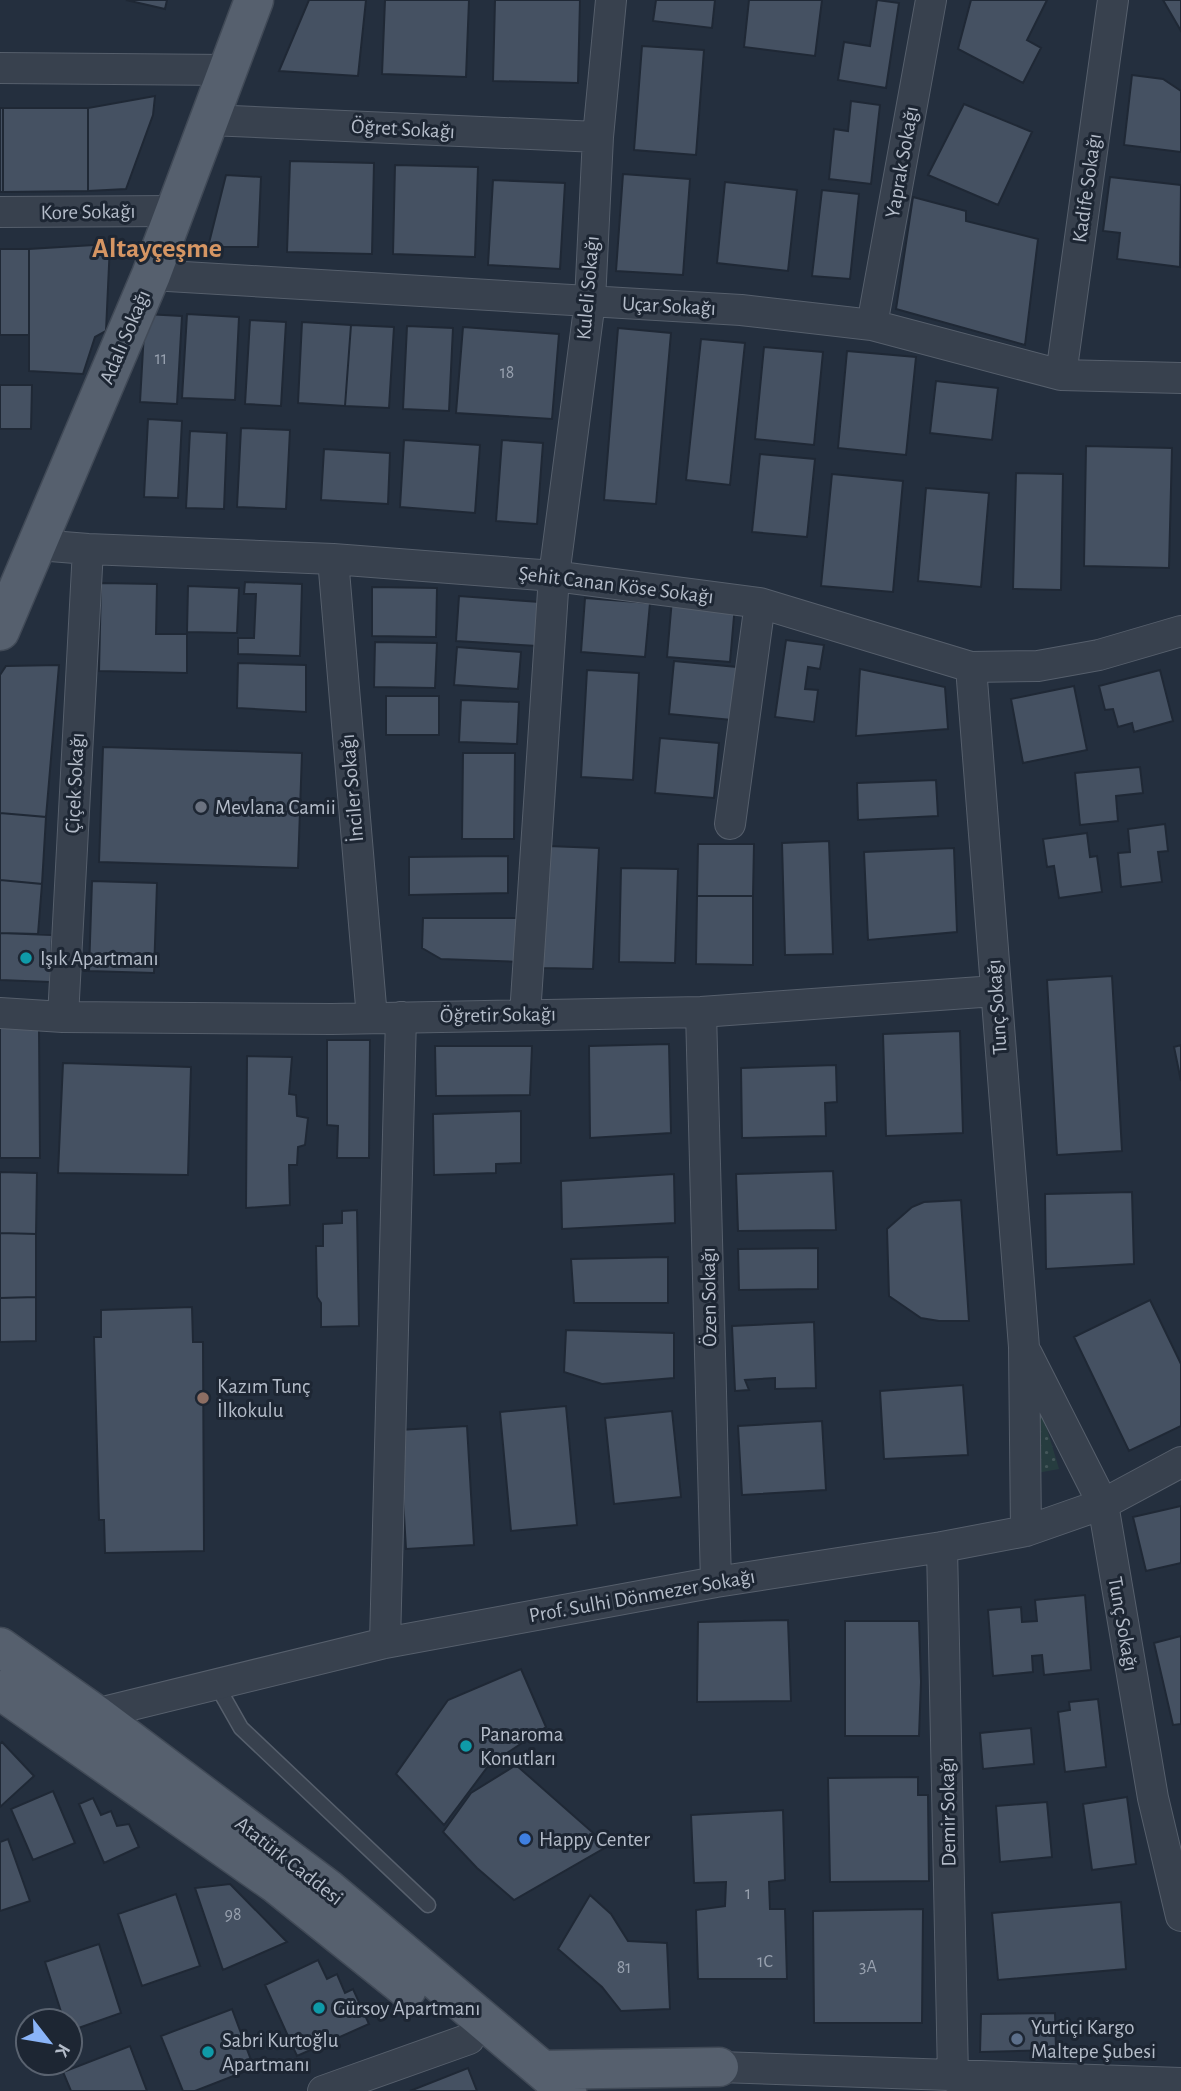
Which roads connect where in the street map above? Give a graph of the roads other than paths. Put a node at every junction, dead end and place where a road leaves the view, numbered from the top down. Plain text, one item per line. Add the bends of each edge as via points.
1 (254, 0) edge
2 (611, 0) edge
3 (931, 0) edge
4 (1112, 0) edge
5 (0, 68) edge
6 (227, 70) junction
7 (209, 120) junction
8 (598, 136) junction
9 (175, 211) junction
10 (0, 212) edge
11 (151, 275) junction
12 (590, 301) junction
13 (872, 325) junction
14 (1061, 375) junction
15 (1181, 378) edge
16 (38, 545) junction
17 (88, 549) junction
18 (333, 559) junction
19 (554, 576) junction
20 (760, 603) junction
21 (0, 631) edge
22 (1181, 631) edge
23 (971, 667) junction
24 (730, 824) dead end
25 (995, 991) junction
26 (701, 1012) junction
27 (0, 1013) edge
28 (525, 1015) junction
29 (63, 1017) junction
30 (386, 1017) junction
31 (1024, 1347) junction
32 (1181, 1462) edge
33 (1103, 1504) junction
34 (1026, 1531) junction
35 (942, 1547) junction
36 (716, 1582) junction
37 (384, 1643) junction
38 (0, 1647) edge
39 (216, 1684) junction
40 (5, 1703) edge
41 (94, 1714) junction
42 (428, 1905) dead end
43 (1181, 1916) edge
44 (469, 2039) junction
45 (953, 2077) junction
46 (705, 2079) edge
47 (1181, 2083) edge
48 (546, 2084) edge
49 (323, 2091) edge
50 (627, 2091) edge

1 - 6 main road, Adalı Sokağı
2 - 8 street, Kuleli Sokağı
3 - 13 street, Yaprak Sokağı
4 - 14 street, Kadife Sokağı
5 - 6 street
6 - 7 main road, Adalı Sokağı
7 - 8 street, Öğret Sokağı
7 - 9 main road, Adalı Sokağı
8 - 12 street, Kuleli Sokağı
9 - 10 street, Kore Sokağı
9 - 11 main road, Adalı Sokağı
11 - 12 street, Uçar Sokağı
11 - 16 main road, Adalı Sokağı
12 - 13 street, Uçar Sokağı via 741,310
12 - 19 street, Kuleli Sokağı
13 - 14 street, Uçar Sokağı
14 - 15 street, Uçar Sokağı
16 - 17 street, Şehit Canan Köse Sokağı
16 - 21 main road, Adalı Sokağı
17 - 18 street, Şehit Canan Köse Sokağı
17 - 29 street, Çiçek Sokağı
18 - 19 street, Şehit Canan Köse Sokağı
18 - 30 street, İnciler Sokağı
19 - 20 street, Şehit Canan Köse Sokağı
19 - 28 street, Kuleli Sokağı
20 - 23 street, Şehit Canan Köse Sokağı
20 - 24 street
22 - 23 street, Şehit Canan Köse Sokağı via 1098,655 1038,666
23 - 25 street, Tunç Sokağı
25 - 26 street, Öğretir Sokağı
25 - 31 street, Tunç Sokağı
26 - 28 street, Öğretir Sokağı
26 - 36 street, Özen Sokağı
27 - 29 street, Öğretir Sokağı
28 - 30 street, Öğretir Sokağı
29 - 30 street, Öğretir Sokağı
30 - 37 street, İnciler Sokağı
31 - 33 street, Tunç Sokağı
31 - 34 street, Tunç Sokağı
32 - 33 street, Prof. Sulhi Dönmezer Sokağı
33 - 34 street, Prof. Sulhi Dönmezer Sokağı
33 - 43 street, Tunç Sokağı via 1153,1798
34 - 35 street, Prof. Sulhi Dönmezer Sokağı
35 - 36 street, Prof. Sulhi Dönmezer Sokağı
35 - 45 street, Demir Sokağı
36 - 37 street, Prof. Sulhi Dönmezer Sokağı
37 - 39 street, Prof. Sulhi Dönmezer Sokağı
38 - 41 main road, Atatürk Caddesi
39 - 41 street, Prof. Sulhi Dönmezer Sokağı
39 - 42 lane via 241,1728
40 - 44 main road, Atatürk Caddesi via 276,1884
41 - 48 main road, Atatürk Caddesi via 328,1889
44 - 48 main road, Atatürk Caddesi
44 - 49 street
45 - 46 street
45 - 47 street
46 - 48 main road
46 - 50 main road via 650,2080

